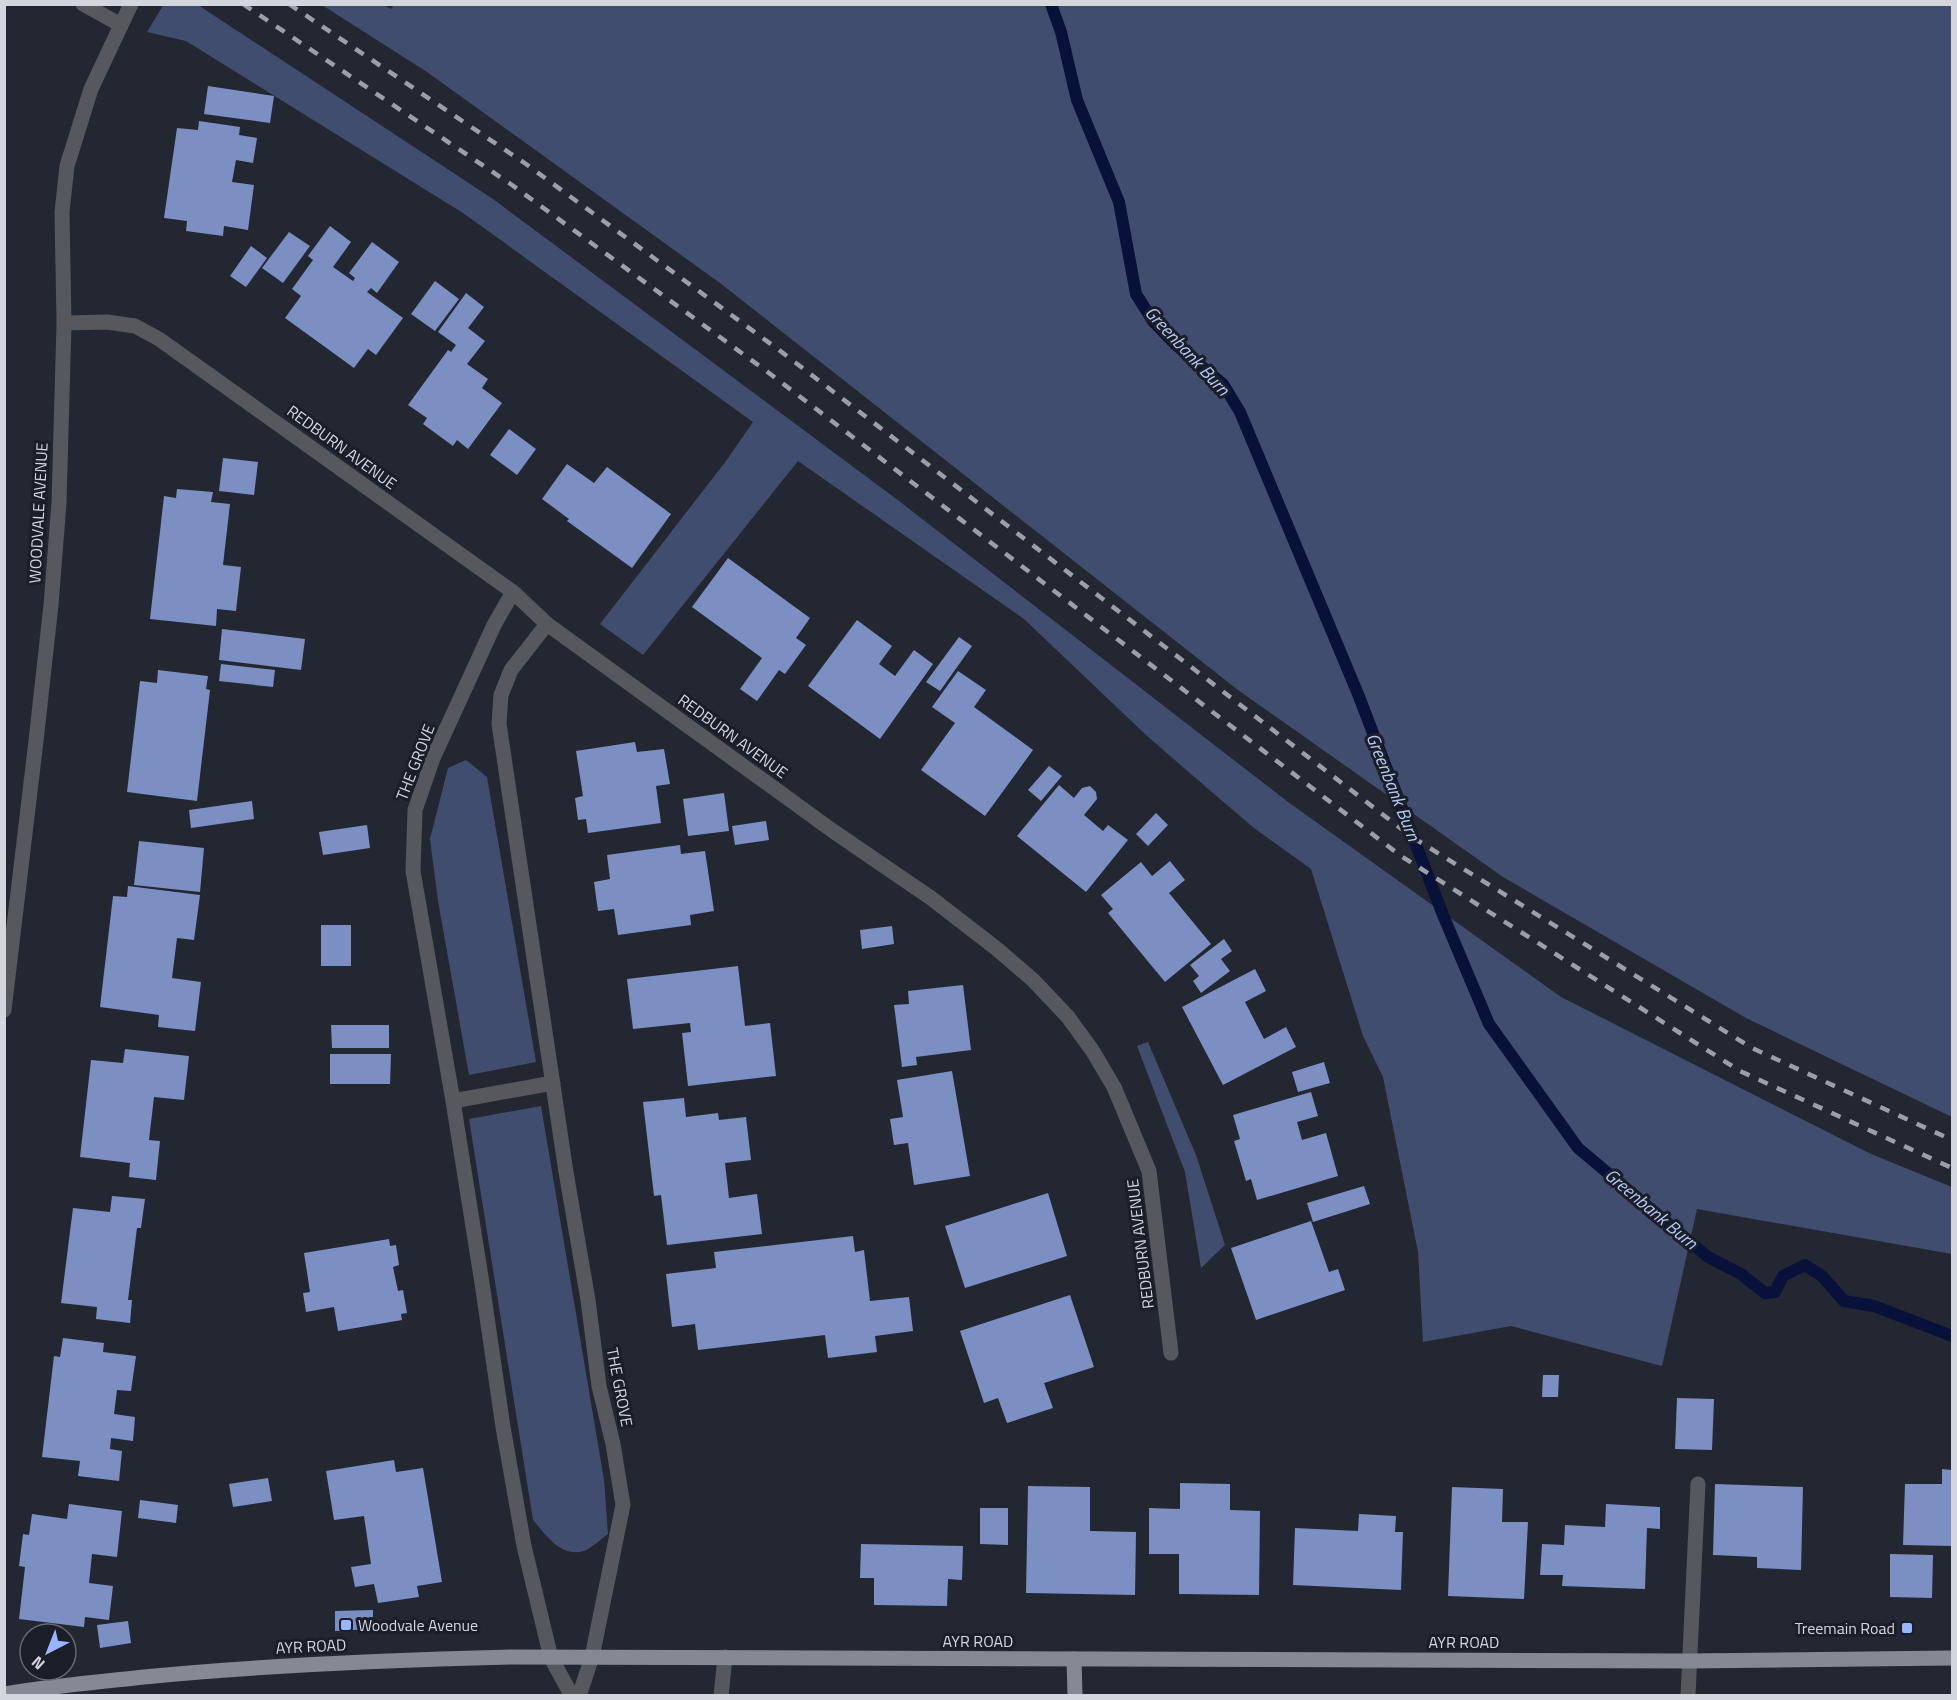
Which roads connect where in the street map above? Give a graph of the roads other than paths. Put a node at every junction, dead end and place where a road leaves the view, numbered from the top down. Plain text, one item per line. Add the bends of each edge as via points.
1 (83, 4) edge
2 (131, 4) edge
3 (121, 25) junction
4 (64, 323) junction
5 (513, 592) junction
6 (547, 624) junction
7 (4, 1010) edge
8 (553, 1083) junction
9 (453, 1101) junction
10 (1171, 1353) dead end
11 (1698, 1484) dead end
12 (592, 1657) junction
13 (724, 1657) junction
14 (551, 1658) junction
15 (1953, 1658) edge
16 (1074, 1659) junction
17 (1690, 1661) junction
18 (4, 1694) edge
19 (572, 1695) edge
20 (579, 1695) edge
21 (721, 1695) edge
22 (1076, 1695) edge
23 (1688, 1695) edge

1 - 3 street
2 - 3 street, WOODVALE AVENUE
3 - 4 street, WOODVALE AVENUE via 91,89 67,166 62,212
4 - 5 street, REDBURN AVENUE via 135,326 159,339
4 - 7 street, WOODVALE AVENUE via 59,503 51,605
5 - 6 street, REDBURN AVENUE
5 - 9 street, THE GROVE via 433,758 414,810 413,871
6 - 8 street, THE GROVE via 511,670 501,695 499,724
6 - 10 street, REDBURN AVENUE via 931,898 1033,980 1068,1017 1114,1087 1149,1171
8 - 9 street
8 - 12 street, THE GROVE via 599,1386 623,1505
9 - 14 street, THE GROVE via 507,1450 524,1546
11 - 17 street
12 - 13 main road, AYR ROAD
12 - 14 main road, AYR ROAD
12 - 20 street, THE GROVE
13 - 16 main road, AYR ROAD
13 - 21 street
14 - 18 main road, AYR ROAD via 239,1668
14 - 19 street, THE GROVE
15 - 17 main road, AYR ROAD
16 - 17 main road, AYR ROAD
16 - 22 main road
17 - 23 street

